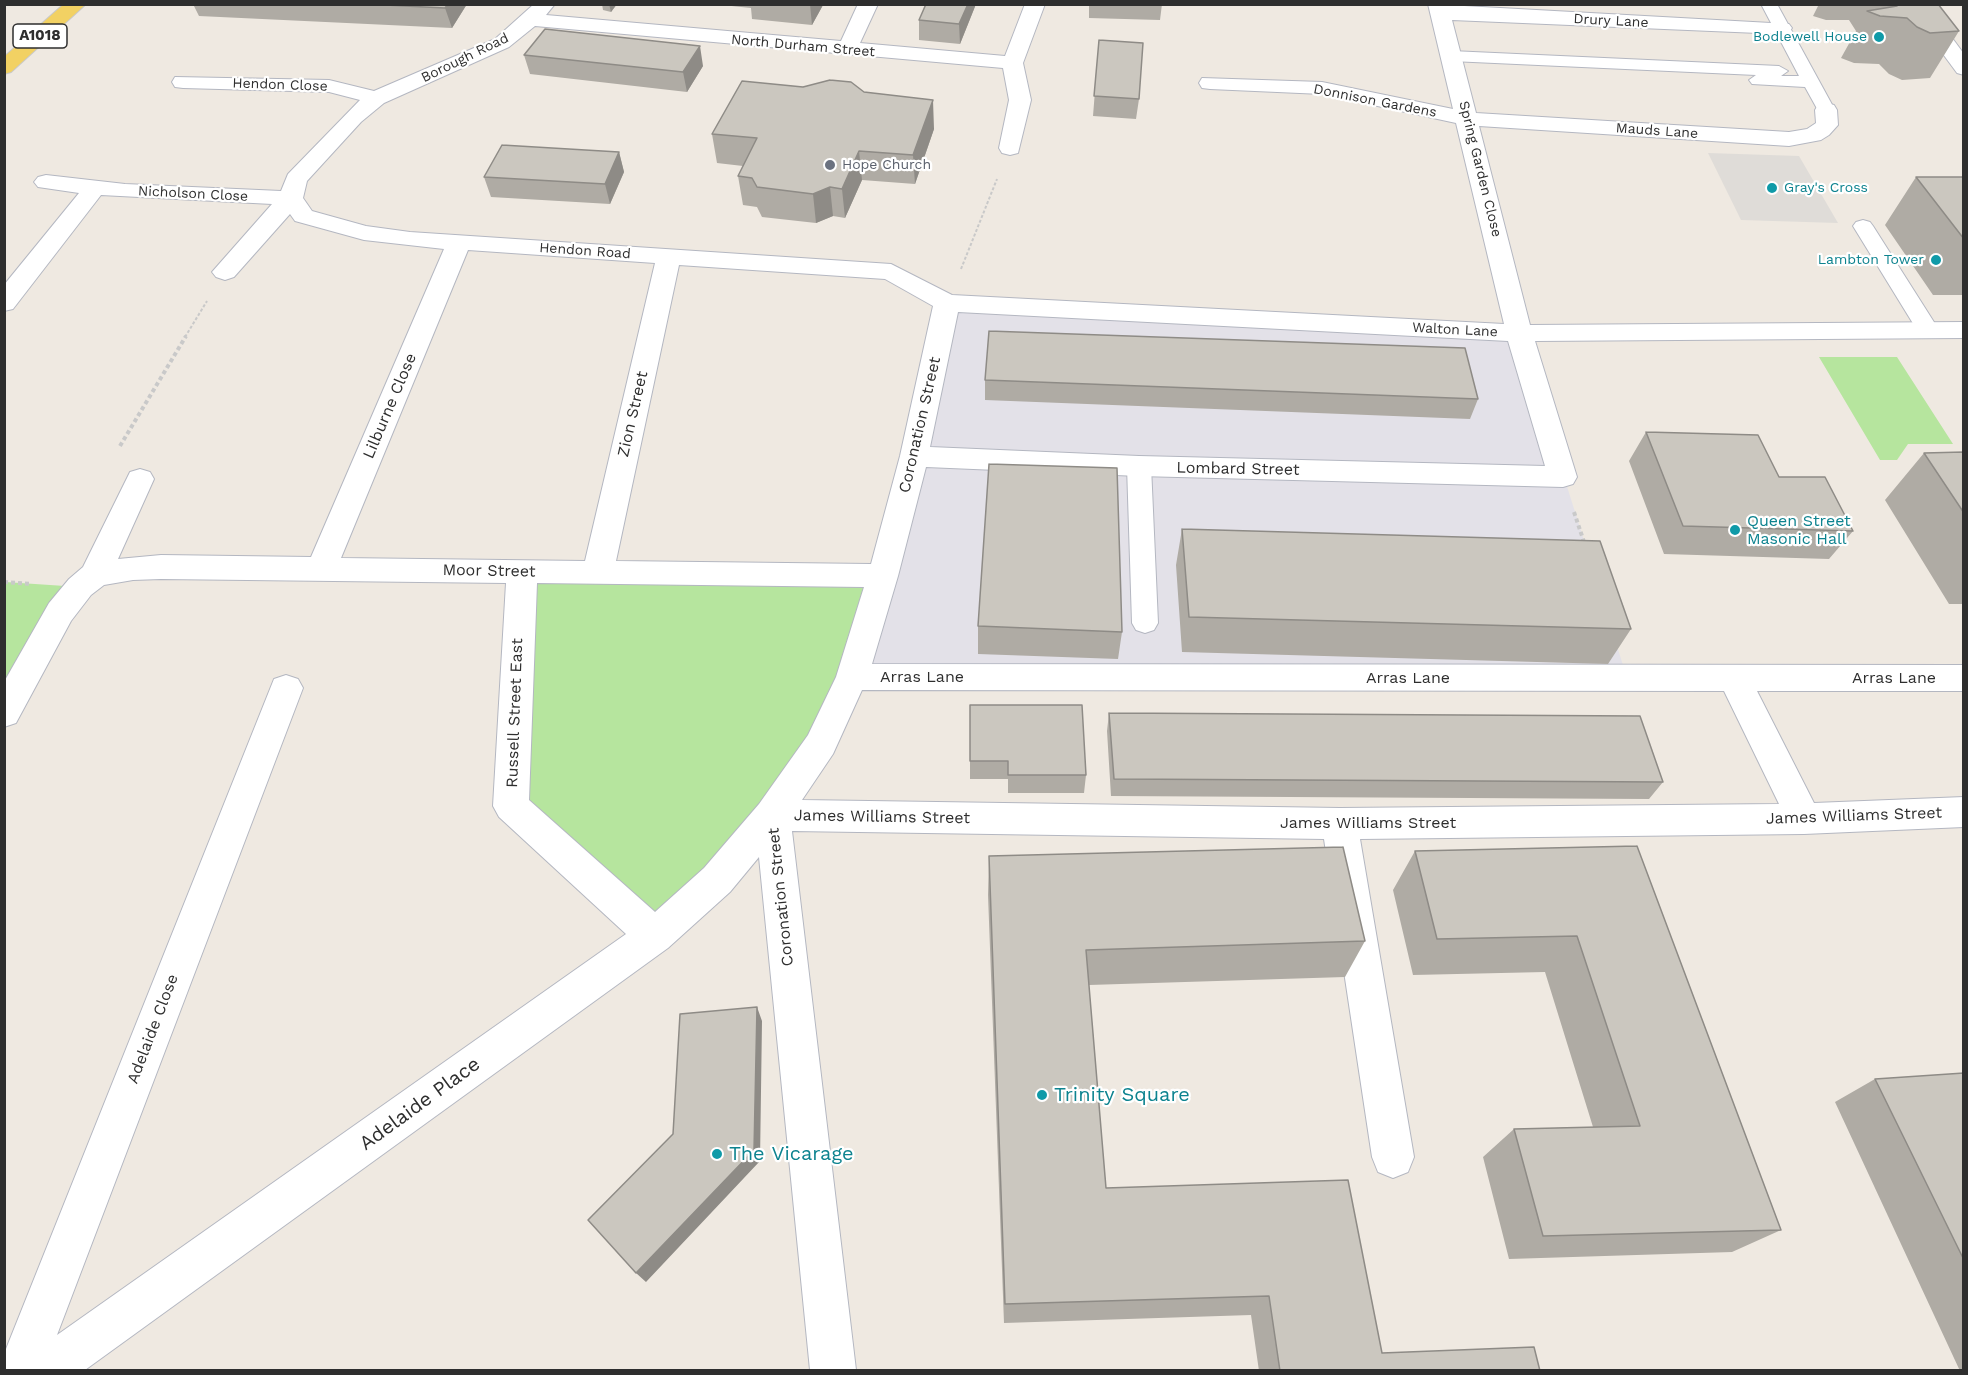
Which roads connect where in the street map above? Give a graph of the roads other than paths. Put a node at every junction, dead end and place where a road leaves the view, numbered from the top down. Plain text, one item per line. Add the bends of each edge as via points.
1 (868, 4) edge
2 (1035, 4) edge
3 (1769, 4) edge
4 (1916, 4) edge
5 (73, 6) edge
6 (1439, 9) edge
7 (538, 12) edge
8 (1782, 28) junction
9 (847, 50) junction
10 (1451, 56) junction
11 (1012, 63) junction
12 (4, 68) edge
13 (1964, 69) edge
14 (1502, 70) dead end
15 (1779, 71) dead end
16 (183, 81) dead end
17 (1811, 82) junction
18 (1210, 83) dead end
19 (376, 98) junction
20 (1826, 110) joint
21 (1468, 119) junction
22 (1010, 148) road end
23 (46, 182) dead end
24 (95, 188) junction
25 (291, 198) junction
26 (1863, 226) dead end
27 (459, 243) junction
28 (669, 256) junction
29 (225, 272) road end
30 (4, 303) edge
31 (947, 303) junction
32 (1928, 330) junction
33 (1964, 330) edge
34 (1519, 333) junction
35 (914, 456) junction
36 (1139, 466) junction
37 (1563, 477) joint
38 (140, 479) dead end
39 (321, 569) junction
40 (522, 572) junction
41 (598, 572) junction
42 (95, 575) junction
43 (883, 576) junction
44 (1145, 623) dead end
45 (852, 677) junction
46 (1964, 678) edge
47 (1735, 679) junction
48 (286, 688) dead end
49 (4, 713) edge
50 (1964, 812) edge
51 (772, 815) junction
52 (1804, 819) junction
53 (1340, 824) junction
54 (655, 936) junction
55 (1393, 1157) dead end
56 (21, 1371) edge
57 (47, 1371) edge
58 (833, 1371) edge

1 - 9 street
2 - 11 street
3 - 8 lane
4 - 13 street
5 - 12 main road, A1018
6 - 8 street, Drury Lane
6 - 10 street, Spring Garden Close
7 - 9 street, North Durham Street
7 - 19 street, Borough Road via 502,43
8 - 17 lane
9 - 11 street, North Durham Street
10 - 15 lane
10 - 21 street, Spring Garden Close
11 - 22 street via 1020,100
14 - 17 lane
16 - 19 street, Hendon Close via 329,86
17 - 20 lane
18 - 21 street, Donnison Gardens via 1322,88
19 - 25 street, Borough Road via 353,117 297,179
20 - 21 street, Mauds Lane via 1827,125 1821,130 1789,139
21 - 34 street, Spring Garden Close
23 - 24 street, Nicholson Close
24 - 25 street, Nicholson Close
24 - 30 street
25 - 27 street, Hendon Road via 303,216 364,233
25 - 29 street, Borough Road
26 - 32 lane
27 - 28 street, Hendon Road
27 - 39 street, Lilburne Close
28 - 31 street, Hendon Road via 891,272
28 - 41 street, Zion Street
31 - 34 street, Walton Lane
31 - 35 street, Coronation Street
32 - 33 street, Walton Lane
32 - 34 street, Walton Lane
34 - 37 street, Spring Garden Close
35 - 36 street, Lombard Street
35 - 43 street, Coronation Street
36 - 37 street, Lombard Street
36 - 44 lane
38 - 42 street
39 - 40 street, Moor Street
39 - 42 street, Moor Street via 132,568
40 - 41 street, Moor Street
40 - 54 street, Russell Street East via 511,806
41 - 43 street, Moor Street
42 - 49 street via 60,612
43 - 45 street, Coronation Street
45 - 47 street, Arras Lane
45 - 51 street, Coronation Street via 821,744
46 - 47 street, Arras Lane
47 - 52 street
48 - 56 street, Adelaide Close
50 - 52 street, James Williams Street
51 - 53 street, James Williams Street
51 - 54 street, Adelaide Place via 717,880
51 - 58 street, Coronation Street
52 - 53 street, James Williams Street
53 - 55 street
54 - 57 street, Adelaide Place

